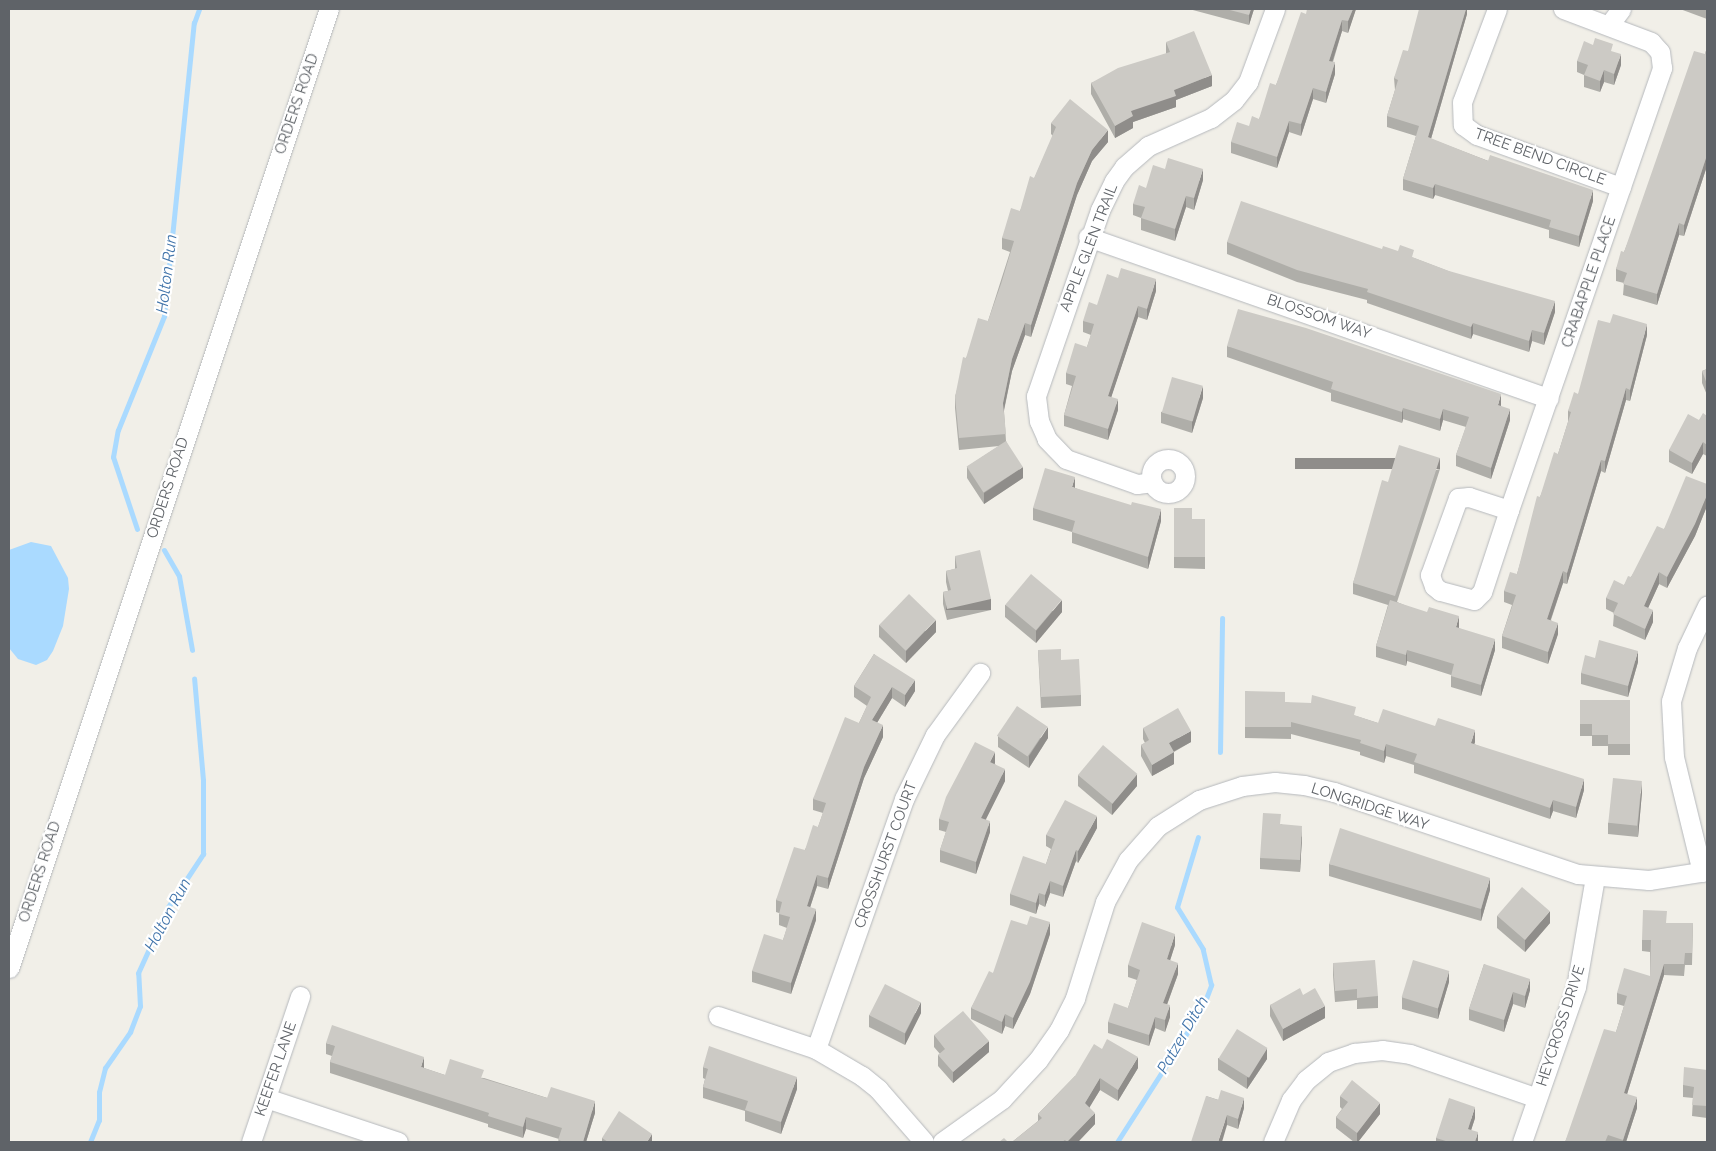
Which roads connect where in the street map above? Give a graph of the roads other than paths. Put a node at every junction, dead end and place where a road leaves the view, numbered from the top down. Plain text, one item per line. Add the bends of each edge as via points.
1 (329, 9) edge
2 (1275, 9) edge
3 (1497, 9) edge
4 (1563, 9) edge
5 (1621, 9) edge
6 (1611, 17) edge
7 (1621, 187) junction
8 (1089, 237) junction
9 (1549, 398) junction
10 (1152, 482) dead end
11 (1509, 510) junction
12 (1707, 606) edge
13 (980, 673) dead end
14 (1705, 871) edge
15 (1595, 877) junction
16 (9, 968) edge
17 (300, 996) dead end
18 (718, 1016) dead end
19 (816, 1049) junction
20 (266, 1098) junction
21 (1537, 1098) junction
22 (251, 1142) edge
23 (398, 1142) edge
24 (924, 1142) edge
25 (942, 1142) edge
26 (1273, 1142) edge
27 (1522, 1142) edge

1 - 16 street, ORDERS ROAD
2 - 8 street, APPLE GLEN TRAIL via 1251,75 1234,100 1211,118 1148,146 1129,162 1108,192
3 - 7 street, TREE BEND CIRCLE via 1462,102 1463,125 1477,135
4 - 6 street
5 - 6 street
6 - 7 street, CRABAPPLE PLACE via 1650,42 1660,52 1662,68
7 - 9 street, CRABAPPLE PLACE
8 - 9 street, BLOSSOM WAY
8 - 10 street, APPLE GLEN TRAIL via 1036,396 1039,421 1056,450 1073,463 1136,484
9 - 11 street, CRABAPPLE PLACE
11 - 11 street, CRABAPPLE PLACE via 1482,592 1474,600 1440,591 1434,586 1430,575 1458,498 1469,497
12 - 14 street via 1686,648 1671,702 1674,757
13 - 19 street, CROSSHURST COURT via 934,735 904,799
14 - 15 street, LONGRIDGE WAY via 1649,880
15 - 21 street, HEYCROSS DRIVE via 1576,987
15 - 25 street, LONGRIDGE WAY via 1508,853 1334,792 1304,785 1275,782 1242,786 1199,800 1158,826 1128,860 1106,902 1075,998 1059,1030 1038,1060 1002,1099
17 - 20 street, KEEFER LANE
18 - 19 street
19 - 24 street via 878,1089
20 - 22 street, KEEFER LANE
20 - 23 street
21 - 26 street via 1410,1054 1382,1050 1354,1053 1328,1062 1306,1080 1291,1100
21 - 27 street, HEYCROSS DRIVE

